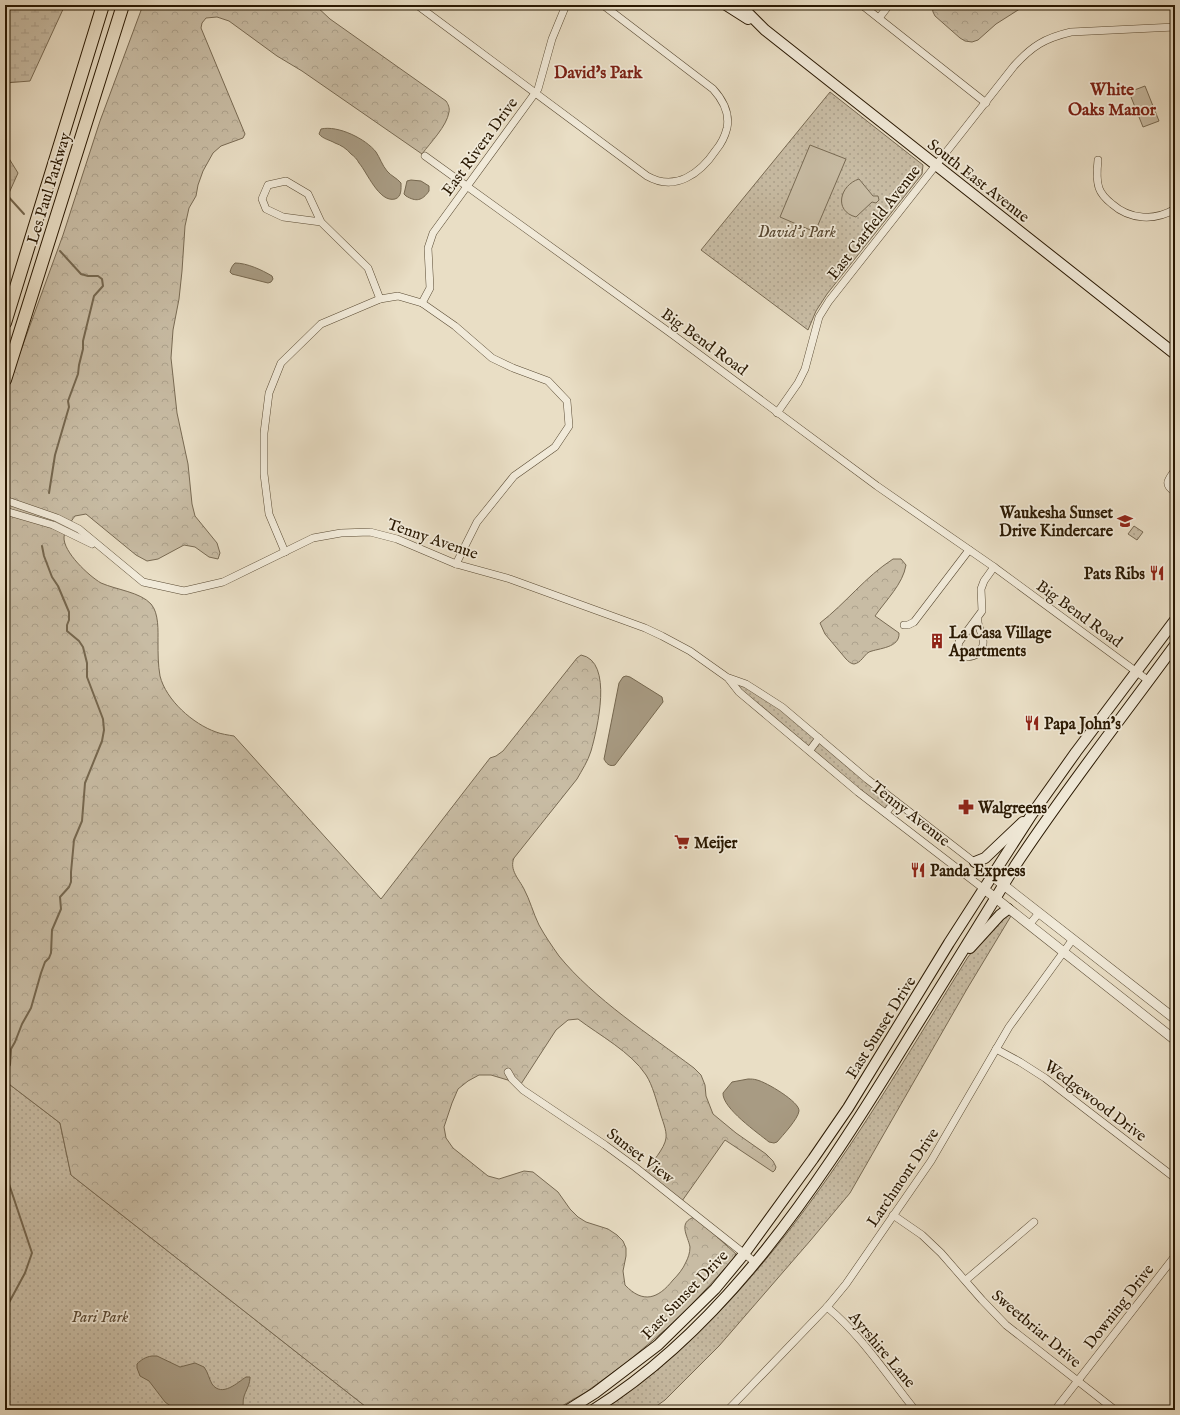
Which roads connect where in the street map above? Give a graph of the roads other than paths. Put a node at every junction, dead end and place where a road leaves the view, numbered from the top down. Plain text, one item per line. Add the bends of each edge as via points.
1 (103, 5) edge
2 (122, 5) edge
3 (417, 5) edge
4 (566, 5) edge
5 (603, 5) edge
6 (726, 5) edge
7 (740, 5) edge
8 (862, 5) edge
9 (889, 5) edge
10 (879, 18) junction
11 (1175, 27) edge
12 (765, 30) junction
13 (535, 93) junction
14 (986, 103) junction
15 (425, 156) dead end
16 (1098, 160) dead end
17 (936, 165) junction
18 (466, 187) junction
19 (1175, 209) edge
20 (321, 222) junction
21 (380, 298) junction
22 (422, 303) junction
23 (5, 322) edge
24 (1175, 354) edge
25 (5, 380) edge
26 (777, 412) junction
27 (1175, 470) edge
28 (1175, 492) edge
29 (5, 500) edge
30 (5, 511) edge
31 (103, 550) junction
32 (969, 550) junction
33 (284, 552) junction
34 (456, 564) junction
35 (994, 567) junction
36 (978, 617) junction
37 (1175, 620) edge
38 (904, 625) dead end
39 (1175, 645) edge
40 (1136, 671) junction
41 (728, 678) junction
42 (1149, 681) junction
43 (819, 738) junction
44 (810, 750) junction
45 (895, 801) junction
46 (886, 813) junction
47 (1032, 814) junction
48 (974, 862) junction
49 (992, 876) junction
50 (1003, 885) junction
51 (984, 889) junction
52 (995, 898) junction
53 (1008, 909) junction
54 (1039, 912) junction
55 (1029, 925) junction
56 (1073, 939) junction
57 (1063, 952) junction
58 (958, 959) junction
59 (1175, 1019) edge
60 (1175, 1040) edge
61 (996, 1049) junction
62 (508, 1072) dead end
63 (848, 1108) junction
64 (861, 1115) junction
65 (1175, 1178) edge
66 (893, 1215) junction
67 (1034, 1222) dead end
68 (744, 1254) junction
69 (1175, 1256) edge
70 (756, 1263) junction
71 (966, 1280) junction
72 (827, 1307) junction
73 (1077, 1380) junction
74 (568, 1410) edge
75 (593, 1410) edge
76 (728, 1410) edge
77 (915, 1410) edge
78 (1055, 1410) edge
79 (1114, 1410) edge

1 - 23 main road, Les Paul Parkway
2 - 25 main road, Les Paul Parkway
3 - 13 street
4 - 13 street, East Rivera Drive via 552,39 540,85
5 - 13 street via 713,89 720,98 727,113 727,128 723,140 709,161 687,178 674,182 654,180
6 - 12 main road, South East Avenue
7 - 12 main road, South East Avenue
8 - 10 street
9 - 10 street
10 - 14 street
11 - 14 street, East Garfield Avenue via 1071,32 1055,36 1028,52
12 - 17 main road, South East Avenue
13 - 18 street, East Rivera Drive
14 - 17 street, East Garfield Avenue
15 - 18 street, Big Bend Road
16 - 19 street via 1099,189 1116,208 1134,216 1144,217 1161,215
17 - 24 main road, South East Avenue
17 - 26 street, East Garfield Avenue via 821,312 805,369
18 - 22 street, East Rivera Drive via 433,233 428,248 430,288
18 - 26 street, Big Bend Road
20 - 20 street via 308,194 286,180 268,186 262,198 266,209 283,217
20 - 21 street via 368,268
21 - 22 street via 398,296
21 - 33 street via 321,324 281,363 268,393 264,433 264,474 269,514
22 - 34 street via 455,326 492,358 548,381 567,401 569,426 555,447 514,476 477,522
26 - 32 street, Big Bend Road
27 - 28 street via 1167,484
29 - 31 street, Tenny Avenue via 57,518 80,530
30 - 31 street, Tenny Avenue via 52,525
31 - 33 street, Tenny Avenue via 143,582 184,591 223,582
32 - 35 street, Big Bend Road
32 - 38 street via 914,622
33 - 34 street, Tenny Avenue via 313,538 370,532 397,539
34 - 41 street, Tenny Avenue via 510,579 636,624 673,642
35 - 36 street via 981,589 982,607
35 - 40 street, Big Bend Road
36 - 36 street via 958,642 959,652 964,657 974,656 982,647
37 - 40 main road, East Sunset Drive
39 - 42 main road, East Sunset Drive
40 - 42 street, Big Bend Road
40 - 47 main road, East Sunset Drive
41 - 43 street, Tenny Avenue via 746,684 764,695
41 - 44 street, Tenny Avenue via 739,692
42 - 50 main road, East Sunset Drive via 1052,811
43 - 44 street
43 - 45 street, Tenny Avenue
44 - 46 street, Tenny Avenue
45 - 46 street
45 - 48 street, Tenny Avenue
46 - 51 street, Tenny Avenue
47 - 48 main road via 984,858
47 - 49 main road, East Sunset Drive
48 - 49 street, Tenny Avenue
49 - 50 street, Tenny Avenue
49 - 51 main road, East Sunset Drive
50 - 52 main road, East Sunset Drive
50 - 54 street, Tenny Avenue
51 - 52 street, Tenny Avenue
51 - 63 main road, East Sunset Drive
52 - 53 street, Tenny Avenue
52 - 58 main road, East Sunset Drive
53 - 55 street, Tenny Avenue
53 - 58 main road
54 - 55 street
54 - 56 street, Tenny Avenue
55 - 57 street, Tenny Avenue
56 - 57 street, Larchmont Drive
56 - 59 street, Tenny Avenue
57 - 60 street, Tenny Avenue
57 - 61 street, Larchmont Drive via 1023,1006
58 - 64 main road, East Sunset Drive
61 - 65 street, Wedgewood Drive via 1058,1086
61 - 66 street, Larchmont Drive via 931,1161
62 - 68 street, Sunset View via 523,1090 635,1167
63 - 64 street
63 - 68 main road, East Sunset Drive
64 - 70 main road, East Sunset Drive
66 - 71 street, Sweetbriar Drive via 931,1244
66 - 72 street, Larchmont Drive via 846,1284
67 - 71 street
68 - 70 street, Sunset View
68 - 74 main road, East Sunset Drive via 715,1289 658,1345 595,1393
69 - 73 street, Downing Drive
70 - 75 main road, East Sunset Drive via 687,1337 641,1376
71 - 73 street, Sweetbriar Drive via 1006,1325
72 - 76 street, Larchmont Drive
72 - 77 street, Ayrshire Lane via 861,1340
73 - 78 street, Downing Drive
73 - 79 street, Sweetbriar Drive

